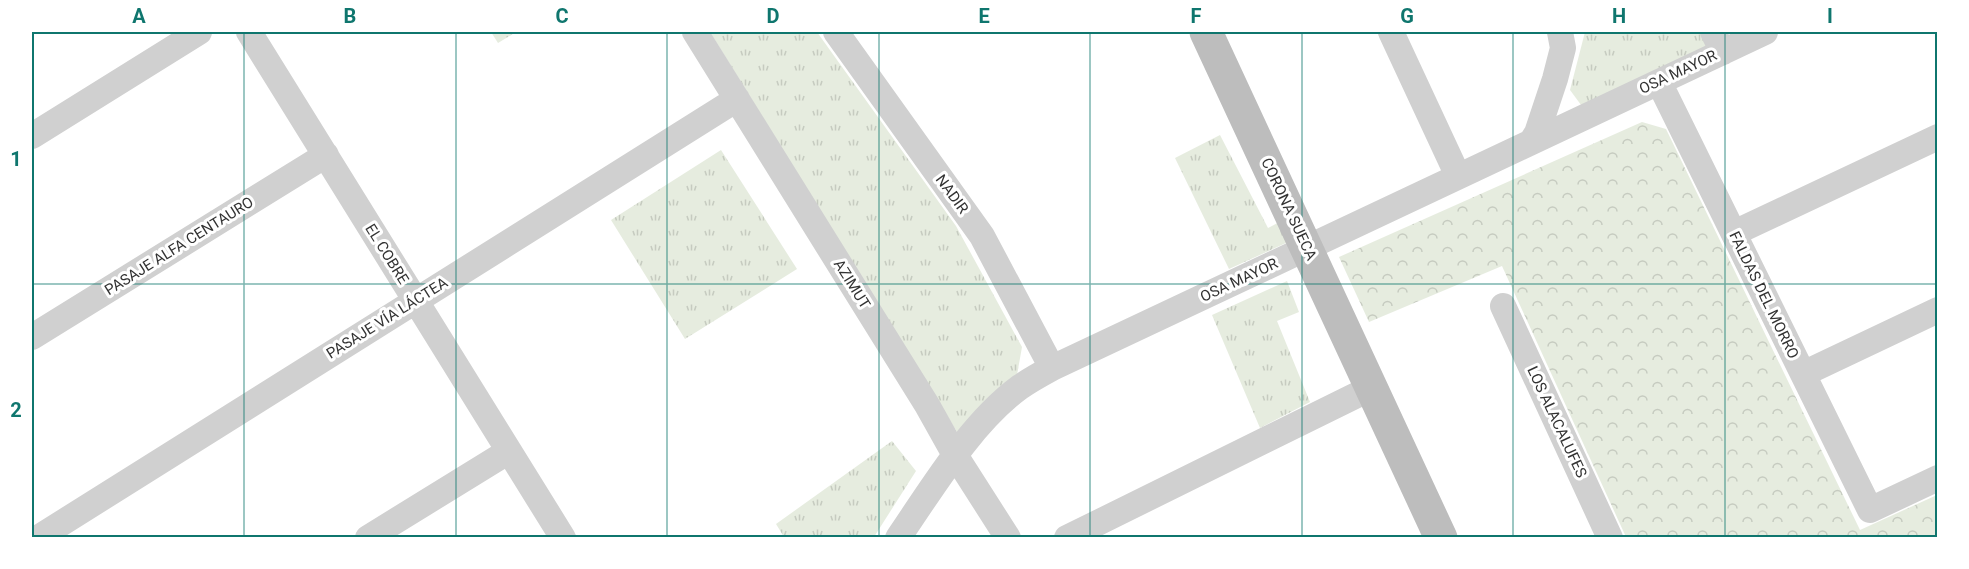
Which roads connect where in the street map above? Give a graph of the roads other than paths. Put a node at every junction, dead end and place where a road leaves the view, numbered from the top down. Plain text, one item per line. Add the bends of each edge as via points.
1 (199, 32) edge
2 (249, 32) edge
3 (695, 32) edge
4 (836, 32) edge
5 (1206, 32) edge
6 (1391, 32) edge
7 (1560, 32) edge
8 (1766, 32) edge
9 (1718, 41) edge
10 (1659, 82) junction
11 (737, 99) junction
12 (32, 136) edge
13 (1938, 137) edge
14 (1532, 141) junction
15 (326, 155) junction
16 (1458, 176) junction
17 (1734, 233) junction
18 (1307, 248) junction
19 (416, 300) junction
20 (1503, 306) dead end
21 (1938, 310) edge
22 (32, 337) edge
23 (1052, 368) junction
24 (1803, 374) junction
25 (1373, 387) junction
26 (509, 451) junction
27 (955, 455) junction
28 (1938, 478) edge
29 (38, 537) edge
30 (368, 537) edge
31 (563, 537) edge
32 (898, 537) edge
33 (1008, 537) edge
34 (1067, 537) edge
35 (1441, 537) edge
36 (1610, 537) edge

1 - 12 street
2 - 15 street, EL COBRE
3 - 11 street, AZIMUT
4 - 23 street, NADIR via 982,236
5 - 18 street, CORONA SUECA
6 - 16 street
7 - 14 street via 1563,48
8 - 9 street, OSA MAYOR
9 - 10 street, OSA MAYOR
10 - 14 street, OSA MAYOR
10 - 17 street, FALDAS DEL MORRO
11 - 19 street, PASAJE VÍA LÁCTEA
11 - 27 street, AZIMUT
13 - 17 street
14 - 16 street, OSA MAYOR
15 - 19 street, EL COBRE
15 - 22 street, PASAJE ALFA CENTAURO
16 - 18 street, OSA MAYOR
17 - 24 street, FALDAS DEL MORRO
18 - 23 street, OSA MAYOR
18 - 25 street, CORONA SUECA
19 - 26 street, EL COBRE
19 - 29 street, PASAJE VÍA LÁCTEA
20 - 36 street, LOS ALACALUFES
21 - 24 street
23 - 27 street, OSA MAYOR via 1020,387 994,410
24 - 28 street, FALDAS DEL MORRO via 1870,510
25 - 34 street
25 - 35 street, CORONA SUECA
26 - 30 street
26 - 31 street, EL COBRE
27 - 32 street, OSA MAYOR
27 - 33 street, AZIMUT

